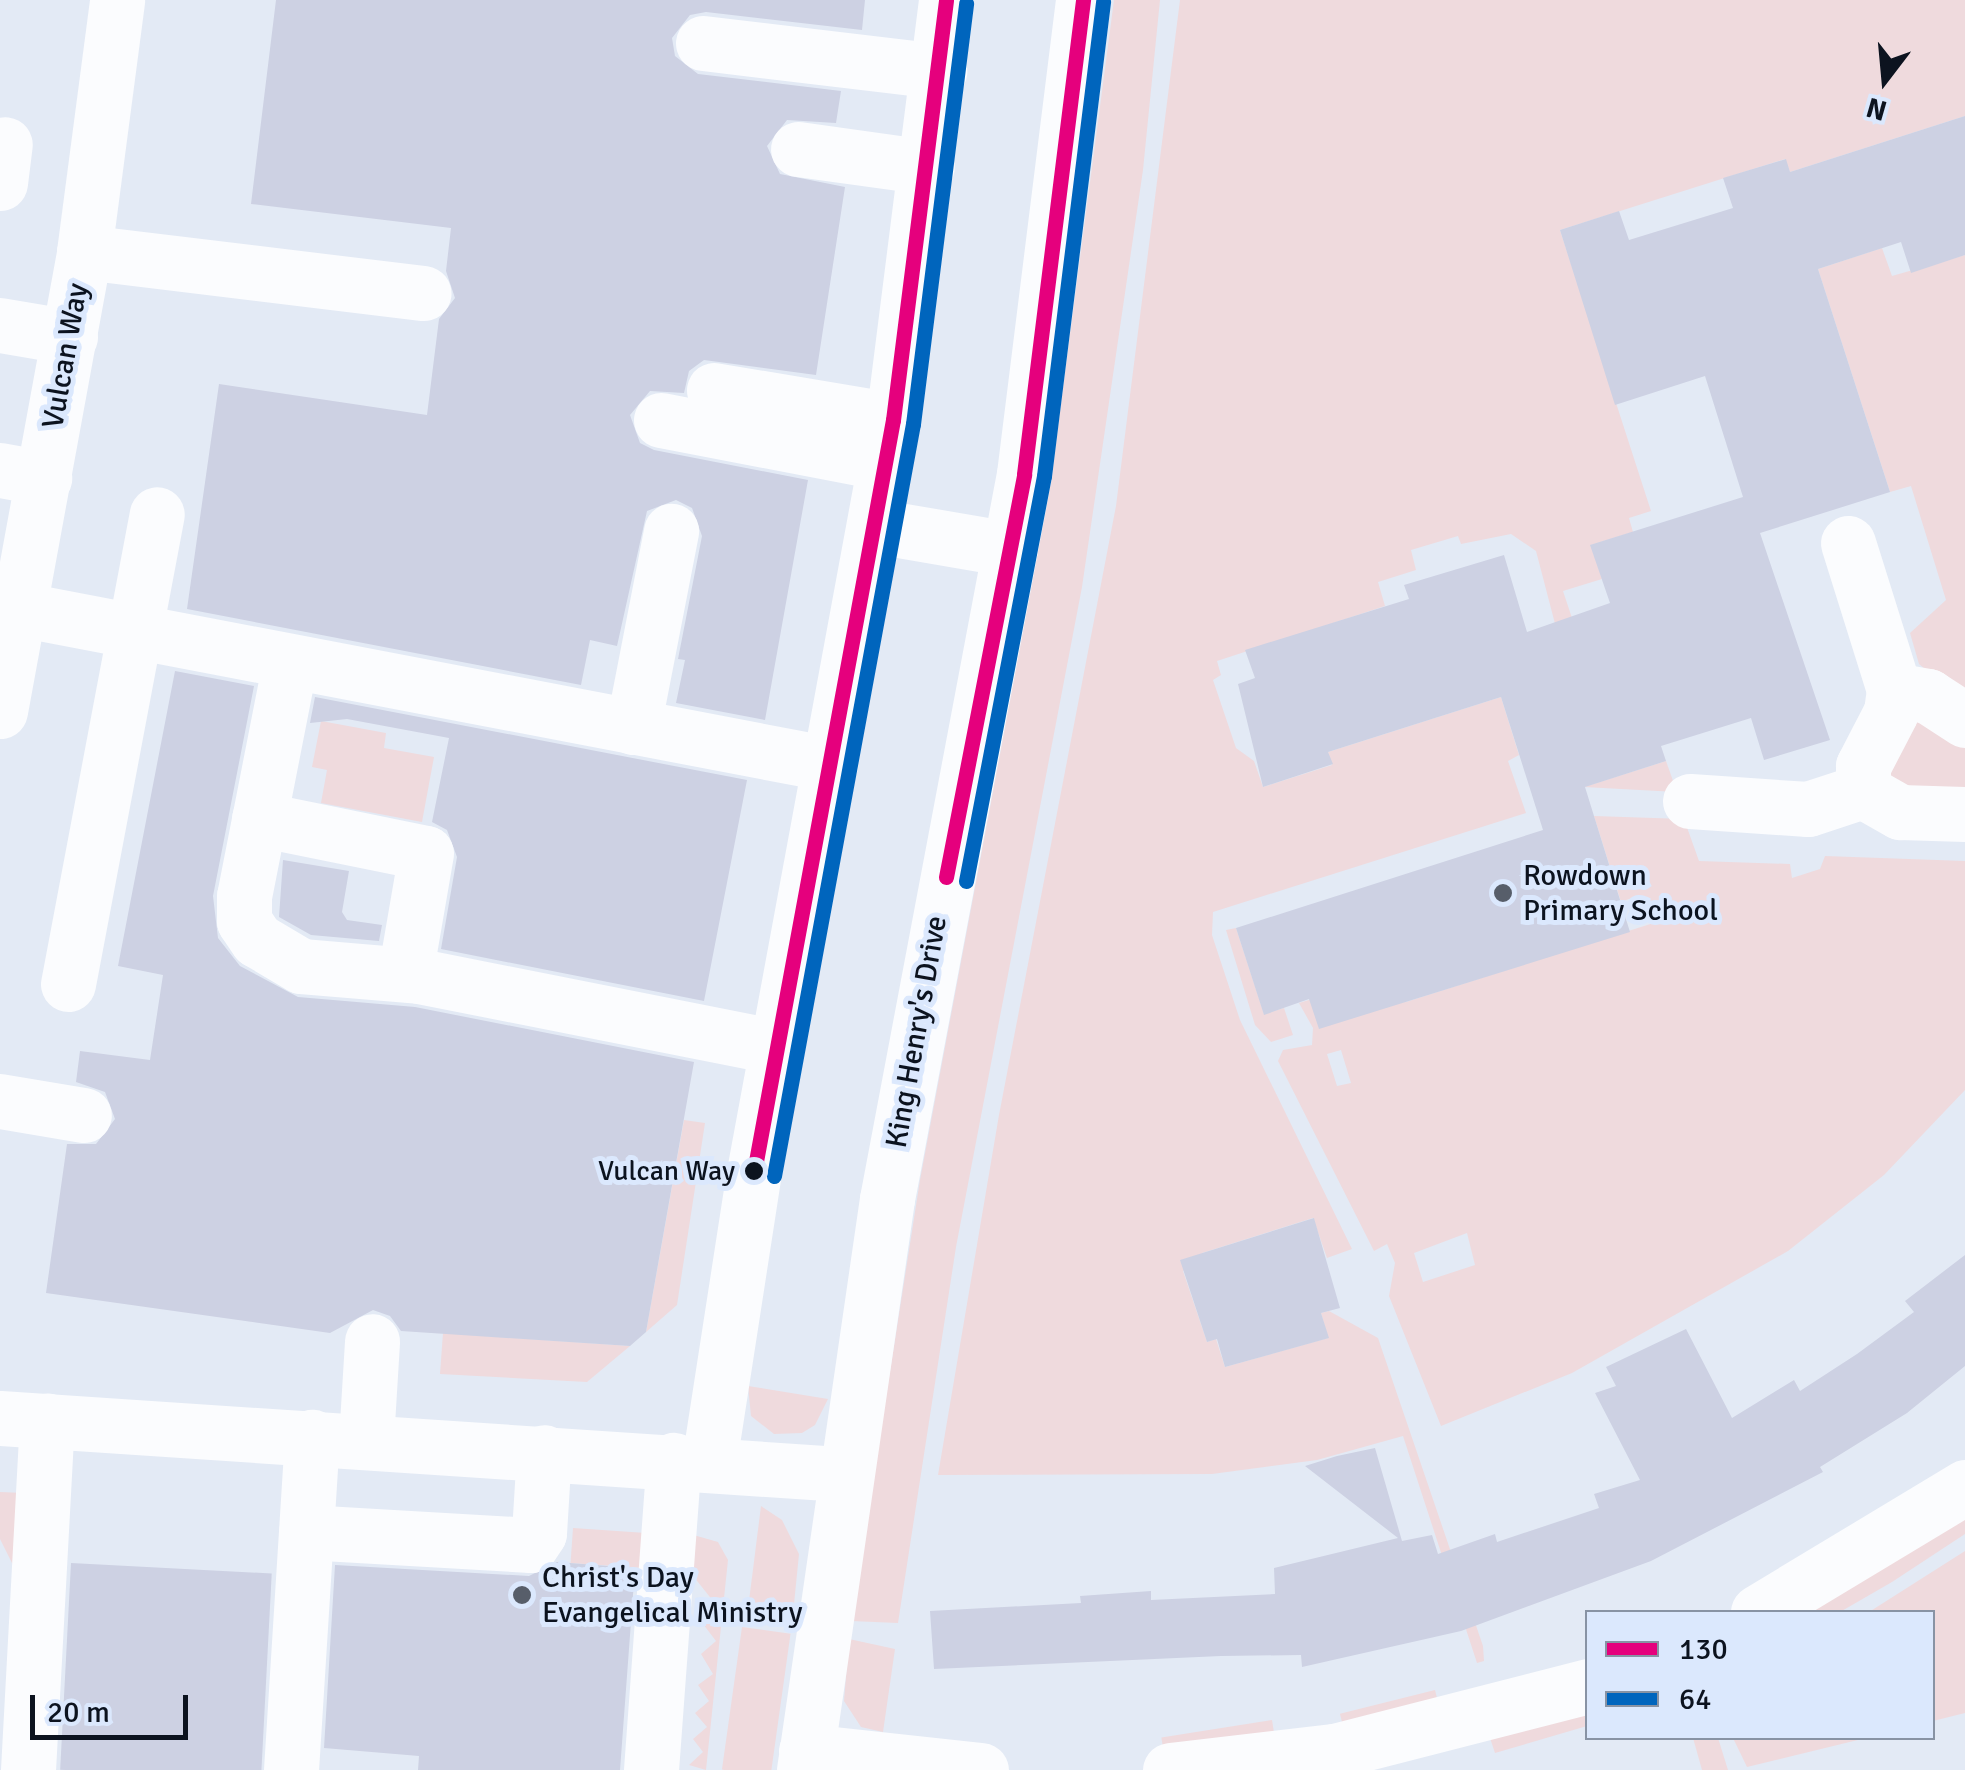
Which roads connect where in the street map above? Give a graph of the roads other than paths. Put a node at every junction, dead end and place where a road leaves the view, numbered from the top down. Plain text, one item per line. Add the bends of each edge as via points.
1 (116, 0) edge
2 (946, 0) edge
3 (1083, 0) edge
4 (704, 44) dead end
5 (939, 71) junction
6 (798, 150) dead end
7 (928, 168) junction
8 (84, 252) junction
9 (424, 292) dead end
10 (0, 325) edge
11 (70, 337) junction
12 (714, 390) dead end
13 (662, 420) dead end
14 (889, 441) junction
15 (20, 499) edge
16 (157, 514) dead end
17 (874, 526) junction
18 (672, 531) dead end
19 (1848, 543) dead end
20 (1010, 549) junction
21 (19, 609) junction
22 (135, 632) junction
23 (290, 662) junction
24 (1894, 690) junction
25 (0, 710) edge
26 (1965, 720) edge
27 (633, 727) junction
28 (830, 764) junction
29 (1863, 791) junction
30 (1690, 801) dead end
31 (1965, 814) edge
32 (259, 819) junction
33 (405, 974) junction
34 (68, 984) dead end
35 (777, 1046) junction
36 (0, 1101) edge
37 (84, 1115) dead end
38 (372, 1341) dead end
39 (24, 1420) edge
40 (312, 1437) junction
41 (366, 1440) junction
42 (544, 1452) junction
43 (692, 1461) junction
44 (842, 1474) junction
45 (1965, 1487) edge
46 (306, 1532) junction
47 (1762, 1610) edge
48 (1585, 1687) edge
49 (1375, 1757) edge
50 (804, 1761) edge
51 (28, 1770) edge
52 (291, 1770) edge
53 (651, 1770) edge
54 (981, 1770) edge
55 (1170, 1770) edge

1 - 8 street, Vulcan Way
2 - 5 street
3 - 20 street, King Henry's Drive via 1044,336
4 - 5 street
5 - 7 street
6 - 7 street
7 - 14 street
8 - 9 street
8 - 11 street, Vulcan Way
10 - 11 street
11 - 15 street, Vulcan Way
12 - 14 street
13 - 14 street
14 - 17 street
15 - 21 street, Vulcan Way
16 - 22 street
17 - 20 street
17 - 28 street
18 - 27 street
19 - 24 street
20 - 44 street, King Henry's Drive via 914,1042
21 - 22 street
21 - 25 street, Vulcan Way
22 - 23 street
22 - 34 street
23 - 27 street
23 - 32 street
24 - 26 street via 1928,696
24 - 29 street via 1891,712 1863,766
27 - 28 street
28 - 35 street
29 - 30 street via 1808,809
29 - 31 street via 1900,812
32 - 33 street via 243,909 257,940 301,966
32 - 33 street via 426,852
33 - 35 street
35 - 43 street
36 - 37 street
38 - 41 street
39 - 40 street
39 - 51 street
40 - 41 street
40 - 46 street
41 - 42 street
42 - 43 street
42 - 46 street via 540,1532 531,1545
43 - 44 street
43 - 53 street
44 - 50 street, King Henry's Drive
45 - 47 street via 1845,1566
46 - 52 street
48 - 49 street
49 - 55 street
50 - 54 street

